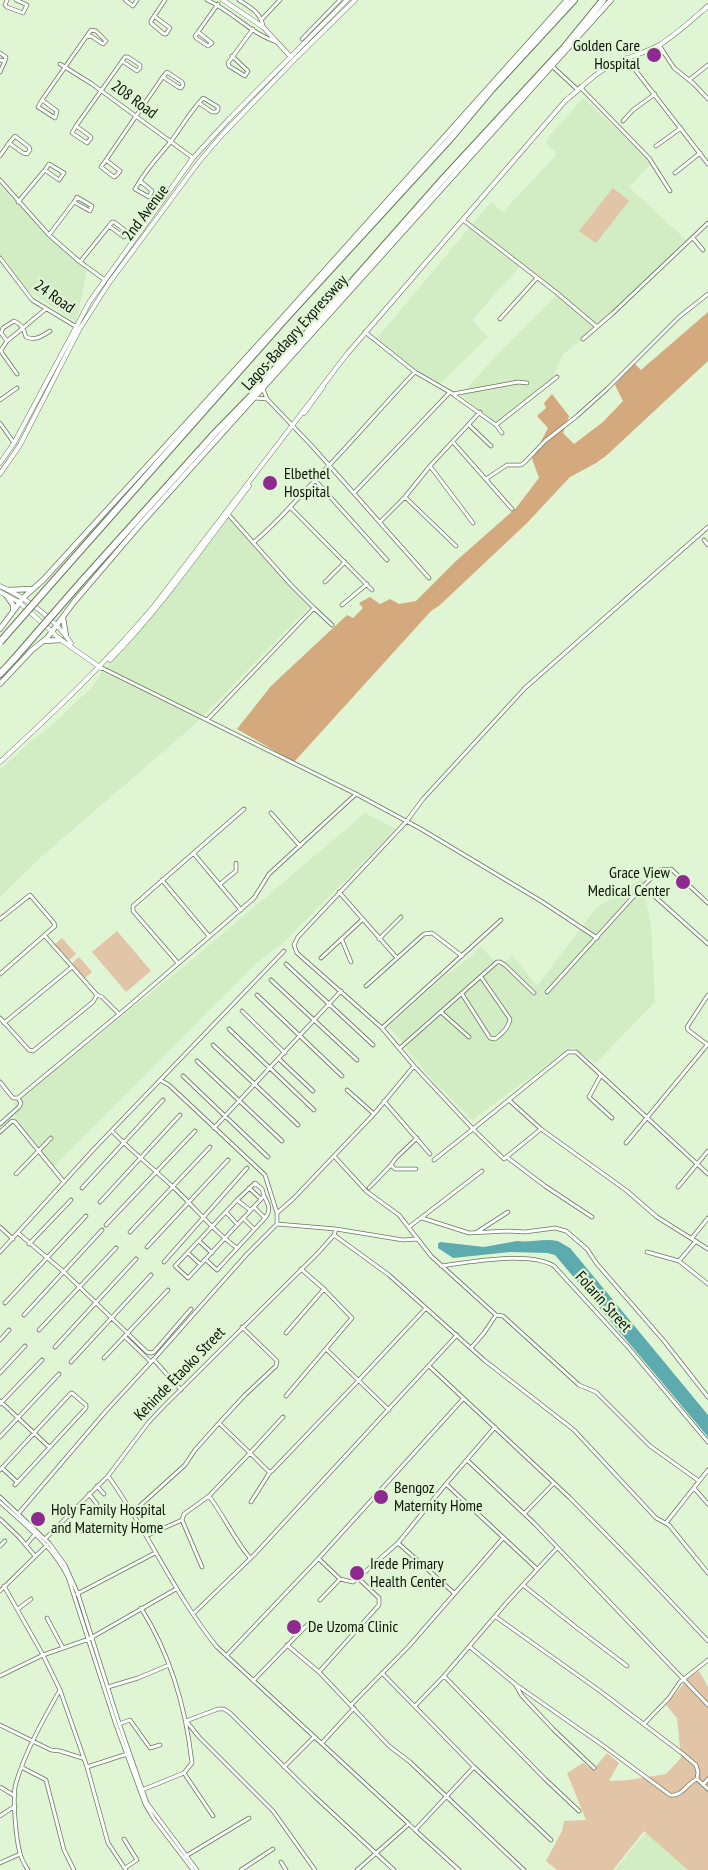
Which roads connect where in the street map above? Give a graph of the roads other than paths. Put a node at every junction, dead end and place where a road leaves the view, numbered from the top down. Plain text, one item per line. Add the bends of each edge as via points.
1 (7, 0) edge
2 (16, 0) edge
3 (29, 0) edge
4 (124, 0) edge
5 (137, 0) edge
6 (165, 0) edge
7 (207, 0) edge
8 (223, 0) edge
9 (239, 0) edge
10 (280, 0) edge
11 (340, 0) edge
12 (346, 0) edge
13 (355, 0) edge
14 (560, 0) edge
15 (567, 0) edge
16 (574, 0) edge
17 (603, 0) edge
18 (611, 0) edge
19 (218, 4) junction
20 (27, 5) junction
21 (708, 6) edge
22 (560, 8) junction
23 (154, 16) junction
24 (262, 19) junction
25 (263, 27) junction
26 (253, 29) junction
27 (198, 32) junction
28 (87, 37) junction
29 (302, 39) dead end
30 (278, 42) junction
31 (659, 45) junction
32 (0, 53) edge
33 (232, 56) junction
34 (290, 56) junction
35 (626, 58) junction
36 (0, 60) edge
37 (294, 60) junction
38 (5, 61) junction
39 (122, 61) junction
40 (60, 64) dead end
41 (708, 65) edge
42 (65, 67) junction
43 (553, 67) junction
44 (0, 72) edge
45 (163, 77) junction
46 (689, 80) junction
47 (579, 89) junction
48 (101, 91) junction
49 (655, 94) junction
50 (708, 99) edge
51 (42, 100) junction
52 (199, 103) junction
53 (136, 116) junction
54 (623, 121) dead end
55 (76, 126) junction
56 (681, 128) junction
57 (170, 141) junction
58 (9, 143) junction
59 (656, 146) dead end
60 (700, 153) junction
61 (0, 156) edge
62 (193, 158) junction
63 (106, 160) junction
64 (708, 164) edge
65 (45, 170) junction
66 (675, 173) dead end
67 (0, 180) edge
68 (140, 182) junction
69 (670, 191) dead end
70 (18, 202) junction
71 (74, 202) junction
72 (463, 220) junction
73 (708, 223) edge
74 (110, 226) junction
75 (49, 235) junction
76 (693, 238) junction
77 (703, 250) dead end
78 (0, 258) edge
79 (80, 262) junction
80 (537, 278) junction
81 (107, 281) junction
82 (708, 294) edge
83 (46, 309) junction
84 (500, 319) dead end
85 (75, 326) junction
86 (597, 327) junction
87 (22, 328) junction
88 (50, 331) dead end
89 (365, 332) junction
90 (583, 339) dead end
91 (7, 341) junction
92 (415, 372) junction
93 (17, 374) dead end
94 (557, 377) dead end
95 (527, 383) dead end
96 (17, 388) dead end
97 (263, 389) junction
98 (451, 393) junction
99 (255, 398) junction
100 (267, 399) junction
101 (0, 400) edge
102 (480, 412) junction
103 (0, 423) edge
104 (469, 425) junction
105 (496, 425) junction
106 (292, 427) junction
107 (501, 433) dead end
108 (453, 442) junction
109 (14, 443) junction
110 (491, 446) dead end
111 (0, 463) edge
112 (330, 466) junction
113 (430, 466) junction
114 (0, 474) edge
115 (486, 479) junction
116 (315, 480) junction
117 (354, 493) junction
118 (405, 497) junction
119 (291, 507) junction
120 (512, 509) dead end
121 (227, 513) junction
122 (380, 522) junction
123 (473, 523) dead end
124 (708, 527) edge
125 (704, 540) dead end
126 (254, 542) junction
127 (708, 545) edge
128 (456, 546) dead end
129 (387, 560) dead end
130 (345, 562) junction
131 (429, 578) dead end
132 (325, 582) dead end
133 (367, 584) junction
134 (0, 586) edge
135 (31, 589) junction
136 (372, 590) dead end
137 (0, 592) edge
138 (7, 592) junction
139 (21, 600) junction
140 (342, 605) dead end
141 (314, 608) junction
142 (13, 610) junction
143 (63, 618) junction
144 (332, 625) dead end
145 (57, 626) junction
146 (0, 629) edge
147 (52, 632) junction
148 (64, 638) junction
149 (44, 641) junction
150 (0, 642) edge
151 (101, 668) junction
152 (0, 674) edge
153 (0, 684) edge
154 (207, 720) junction
155 (0, 764) edge
156 (356, 794) junction
157 (244, 809) dead end
158 (271, 813) dead end
159 (405, 822) junction
160 (300, 846) junction
161 (193, 853) junction
162 (236, 863) dead end
163 (162, 880) junction
164 (220, 884) junction
165 (643, 886) junction
166 (339, 892) junction
167 (708, 903) edge
168 (241, 910) junction
169 (401, 917) dead end
170 (0, 919) edge
171 (362, 920) junction
172 (501, 920) dead end
173 (45, 936) junction
174 (209, 936) junction
175 (597, 938) junction
176 (379, 939) junction
177 (342, 940) junction
178 (708, 944) edge
179 (284, 951) dead end
180 (462, 956) junction
181 (321, 958) dead end
182 (397, 958) junction
183 (178, 963) junction
184 (351, 963) dead end
185 (286, 964) dead end
186 (72, 967) junction
187 (0, 974) edge
188 (481, 977) junction
189 (271, 980) dead end
190 (366, 986) dead end
191 (341, 991) junction
192 (547, 992) dead end
193 (534, 993) dead end
194 (462, 994) junction
195 (97, 995) junction
196 (257, 995) dead end
197 (708, 995) edge
198 (704, 1001) junction
199 (708, 1003) edge
200 (329, 1004) junction
201 (242, 1011) dead end
202 (441, 1012) junction
203 (119, 1014) junction
204 (0, 1018) edge
205 (315, 1020) junction
206 (4, 1023) junction
207 (382, 1028) junction
208 (229, 1029) dead end
209 (300, 1036) junction
210 (469, 1037) dead end
211 (708, 1044) edge
212 (213, 1045) dead end
213 (373, 1045) dead end
214 (400, 1048) junction
215 (285, 1053) junction
216 (279, 1059) junction
217 (357, 1060) dead end
218 (197, 1061) dead end
219 (414, 1066) junction
220 (270, 1069) junction
221 (601, 1075) junction
222 (183, 1076) dead end
223 (342, 1076) dead end
224 (160, 1080) junction
225 (0, 1082) edge
226 (255, 1085) junction
227 (346, 1090) dead end
228 (314, 1091) dead end
229 (18, 1098) junction
230 (164, 1100) dead end
231 (384, 1101) junction
232 (510, 1101) junction
233 (240, 1102) junction
234 (314, 1110) dead end
235 (374, 1114) junction
236 (180, 1115) dead end
237 (647, 1116) junction
238 (225, 1118) junction
239 (612, 1118) dead end
240 (0, 1124) edge
241 (298, 1125) dead end
242 (214, 1128) junction
243 (473, 1129) junction
244 (541, 1129) junction
245 (112, 1131) junction
246 (195, 1131) dead end
247 (0, 1132) edge
248 (51, 1138) dead end
249 (417, 1138) junction
250 (282, 1141) dead end
251 (124, 1143) junction
252 (627, 1143) dead end
253 (210, 1147) dead end
254 (38, 1151) junction
255 (708, 1151) edge
256 (430, 1154) dead end
257 (334, 1156) junction
258 (268, 1157) dead end
259 (508, 1158) junction
260 (139, 1159) junction
261 (228, 1160) dead end
262 (434, 1160) dead end
263 (698, 1164) junction
264 (392, 1165) junction
265 (247, 1168) dead end
266 (416, 1169) dead end
267 (155, 1172) junction
268 (482, 1172) dead end
269 (16, 1174) dead end
270 (708, 1174) edge
271 (64, 1182) junction
272 (172, 1186) junction
273 (678, 1187) dead end
274 (82, 1188) dead end
275 (249, 1188) junction
276 (369, 1188) dead end
277 (262, 1197) junction
278 (71, 1200) dead end
279 (237, 1200) junction
280 (100, 1202) dead end
281 (189, 1203) junction
282 (253, 1207) junction
283 (250, 1210) junction
284 (226, 1212) junction
285 (508, 1212) dead end
286 (277, 1214) junction
287 (86, 1216) dead end
288 (591, 1217) dead end
289 (203, 1218) junction
290 (243, 1218) junction
291 (265, 1218) junction
292 (422, 1218) junction
293 (708, 1218) edge
294 (238, 1224) junction
295 (277, 1224) junction
296 (106, 1225) dead end
297 (0, 1227) edge
298 (213, 1227) junction
299 (409, 1227) junction
300 (255, 1229) junction
301 (336, 1229) junction
302 (102, 1230) dead end
303 (130, 1232) dead end
304 (18, 1233) junction
305 (475, 1233) junction
306 (334, 1235) junction
307 (13, 1239) junction
308 (224, 1239) junction
309 (418, 1239) junction
310 (694, 1240) junction
311 (199, 1241) junction
312 (29, 1244) junction
313 (147, 1247) dead end
314 (116, 1248) dead end
315 (237, 1248) junction
316 (708, 1249) edge
317 (0, 1252) edge
318 (647, 1252) dead end
319 (188, 1253) junction
320 (212, 1253) junction
321 (48, 1258) junction
322 (135, 1259) dead end
323 (206, 1260) junction
324 (679, 1261) junction
325 (164, 1262) dead end
326 (200, 1265) junction
327 (441, 1266) junction
328 (301, 1269) junction
329 (64, 1272) junction
330 (152, 1275) dead end
331 (708, 1284) edge
332 (80, 1287) junction
333 (324, 1289) junction
334 (168, 1290) dead end
335 (5, 1303) dead end
336 (95, 1303) junction
337 (426, 1308) junction
338 (191, 1309) dead end
339 (24, 1315) dead end
340 (496, 1315) junction
341 (111, 1318) junction
342 (242, 1327) junction
343 (9, 1330) dead end
344 (39, 1330) dead end
345 (286, 1333) dead end
346 (128, 1334) junction
347 (457, 1335) junction
348 (124, 1337) junction
349 (0, 1340) edge
350 (25, 1346) dead end
351 (55, 1347) dead end
352 (471, 1348) junction
353 (327, 1350) junction
354 (104, 1358) dead end
355 (42, 1360) dead end
356 (152, 1361) junction
357 (71, 1362) dead end
358 (429, 1366) junction
359 (0, 1373) edge
360 (59, 1374) dead end
361 (358, 1382) junction
362 (181, 1390) junction
363 (286, 1396) dead end
364 (708, 1397) edge
365 (462, 1399) junction
366 (0, 1402) edge
367 (389, 1410) junction
368 (18, 1417) junction
369 (283, 1417) dead end
370 (219, 1423) junction
371 (495, 1428) junction
372 (34, 1433) junction
373 (0, 1437) edge
374 (708, 1442) edge
375 (49, 1447) junction
376 (250, 1453) junction
377 (467, 1460) junction
378 (1, 1469) edge
379 (708, 1470) edge
380 (270, 1472) junction
381 (108, 1476) junction
382 (699, 1481) junction
383 (554, 1483) junction
384 (446, 1484) junction
385 (98, 1486) junction
386 (694, 1488) junction
387 (89, 1494) junction
388 (104, 1494) dead end
389 (209, 1496) junction
390 (0, 1497) edge
391 (0, 1502) edge
392 (251, 1502) dead end
393 (97, 1504) dead end
394 (708, 1504) edge
395 (132, 1512) junction
396 (18, 1514) junction
397 (524, 1514) junction
398 (0, 1519) edge
399 (21, 1519) junction
400 (182, 1520) junction
401 (666, 1523) junction
402 (36, 1533) junction
403 (146, 1536) junction
404 (503, 1538) junction
405 (45, 1539) junction
406 (5, 1541) dead end
407 (398, 1543) junction
408 (26, 1545) junction
409 (47, 1545) junction
410 (0, 1546) edge
411 (557, 1548) junction
412 (155, 1553) junction
413 (34, 1556) junction
414 (250, 1558) junction
415 (319, 1558) junction
416 (202, 1567) dead end
417 (537, 1569) junction
418 (708, 1573) edge
419 (358, 1578) junction
420 (340, 1579) junction
421 (523, 1585) junction
422 (4, 1586) junction
423 (176, 1589) junction
424 (0, 1591) edge
425 (454, 1593) junction
426 (77, 1595) junction
427 (31, 1599) dead end
428 (320, 1600) dead end
429 (141, 1608) junction
430 (18, 1609) junction
431 (193, 1614) junction
432 (495, 1617) junction
433 (47, 1618) dead end
434 (310, 1622) dead end
435 (90, 1638) junction
436 (708, 1641) edge
437 (287, 1645) junction
438 (470, 1647) junction
439 (63, 1648) junction
440 (43, 1655) junction
441 (227, 1656) junction
442 (708, 1660) edge
443 (169, 1665) junction
444 (627, 1666) dead end
445 (319, 1672) junction
446 (382, 1674) junction
447 (0, 1676) edge
448 (444, 1676) junction
449 (682, 1679) junction
450 (253, 1681) junction
451 (514, 1684) junction
452 (106, 1688) junction
453 (60, 1690) junction
454 (708, 1705) edge
455 (352, 1706) junction
456 (415, 1706) junction
457 (186, 1721) junction
458 (118, 1724) junction
459 (644, 1724) junction
460 (0, 1725) edge
461 (314, 1737) junction
462 (33, 1742) junction
463 (322, 1743) junction
464 (160, 1745) dead end
465 (128, 1754) junction
466 (82, 1758) junction
467 (87, 1767) junction
468 (284, 1767) junction
469 (474, 1767) junction
470 (22, 1768) junction
471 (594, 1768) dead end
472 (184, 1773) junction
473 (697, 1779) junction
474 (708, 1779) edge
475 (704, 1785) junction
476 (0, 1787) edge
477 (708, 1789) edge
478 (141, 1791) junction
479 (15, 1796) junction
480 (446, 1798) junction
481 (15, 1806) junction
482 (579, 1811) dead end
483 (0, 1816) edge
484 (213, 1816) dead end
485 (249, 1818) dead end
486 (409, 1824) junction
487 (415, 1830) junction
488 (124, 1839) dead end
489 (551, 1840) dead end
490 (273, 1849) dead end
491 (20, 1854) junction
492 (375, 1854) junction
493 (186, 1856) junction
494 (281, 1862) dead end
495 (0, 1863) edge
496 (126, 1869) edge
497 (27, 1870) edge
498 (74, 1870) edge
499 (195, 1870) edge
500 (241, 1870) edge
501 (286, 1870) edge
502 (315, 1870) edge
503 (357, 1870) edge
504 (394, 1870) edge
505 (459, 1870) edge
506 (524, 1870) edge

1 - 20 street via 6,6 21,13
2 - 20 street
3 - 20 street
4 - 5 street via 133,6
6 - 23 street
7 - 19 street
8 - 25 street
9 - 24 street
10 - 24 street
11 - 29 street
12 - 34 street, 2nd Avenue
13 - 37 street, 2nd Avenue
14 - 22 street
15 - 22 main road, Lagos-Badagry Expressway
16 - 150 highway, Lagos-Badagry Expressway, bridge
17 - 152 highway, Lagos-Badagry Expressway, bridge
18 - 43 main road, Lagos-Badagry Expressway
19 - 26 street
19 - 27 street
21 - 31 street
22 - 135 main road, Lagos-Badagry Expressway via 270,331
23 - 23 street via 151,24 166,34 170,28
24 - 25 street
25 - 30 street
26 - 30 street
26 - 33 street
27 - 27 street via 196,38 210,45 212,42
28 - 28 street via 93,30 106,40 103,44
28 - 42 street
30 - 34 street
31 - 35 street
31 - 46 street via 674,68
32 - 38 street
33 - 33 street via 248,71 245,76 228,66
34 - 37 street
34 - 62 street, 2nd Avenue
35 - 47 street
35 - 49 street
36 - 38 street
37 - 81 street, 2nd Avenue via 198,163
38 - 44 street
39 - 39 street via 137,71 141,67 126,57
39 - 48 street
40 - 42 street, 208 Road
41 - 46 street
42 - 48 street, 208 Road
42 - 51 street
43 - 47 street
43 - 97 main road, Lagos-Badagry Expressway
45 - 45 street via 178,87 183,85 170,73
45 - 53 street
46 - 50 street
47 - 69 street via 650,158
47 - 72 street
48 - 53 street, 208 Road
48 - 55 street
49 - 54 street
49 - 56 street
51 - 51 street via 38,107 55,118 57,111
52 - 52 street via 212,112 218,110 204,98
52 - 57 street
53 - 57 street, 208 Road
53 - 63 street
55 - 55 street via 90,136 87,143 72,133
56 - 59 street
56 - 60 street
57 - 62 street, 208 Road
57 - 68 street
58 - 58 street via 15,136 30,150 25,155
58 - 61 street
60 - 64 street
60 - 66 street
62 - 81 street, 2nd Avenue
63 - 63 street via 101,167 115,177 120,171
65 - 65 street via 50,164 64,174 58,180
65 - 70 street
67 - 70 street
68 - 68 street via 135,189 148,197 152,191
70 - 75 street
71 - 71 street via 88,211 92,207 79,197
71 - 75 street
72 - 80 street
72 - 89 street
73 - 76 street
74 - 74 street via 123,237 128,233 114,222
74 - 79 street
75 - 79 street
76 - 77 street
76 - 86 street
78 - 83 street, 24 Road via 26,295
79 - 81 street
80 - 84 street
80 - 86 street
81 - 85 street, 2nd Avenue
81 - 114 street, 2nd Avenue via 20,445
82 - 115 street via 525,462 507,465
83 - 85 street, 24 Road
83 - 87 street
85 - 109 street, 2nd Avenue
86 - 90 street
87 - 88 street via 33,339
87 - 91 street
87 - 91 street via 14,321 3,328 1,333
89 - 92 street
89 - 106 street
91 - 93 street via 1,350
92 - 98 street
92 - 112 street
94 - 105 street
95 - 98 street
96 - 101 street
97 - 99 main road, Lagos-Badagry Expressway
97 - 100 street
98 - 102 street
98 - 117 street
99 - 100 street
99 - 143 main road, Lagos-Badagry Expressway via 139,526
100 - 106 street
102 - 104 street
102 - 105 street
103 - 109 street
104 - 108 street
104 - 110 street
105 - 107 street
106 - 112 street
106 - 121 street
108 - 113 street
108 - 115 street
109 - 111 street, 2nd Avenue
112 - 116 street
112 - 117 street
113 - 118 street
113 - 123 street
115 - 120 street
116 - 119 street
116 - 129 street
117 - 122 street
118 - 122 street
118 - 128 street
119 - 126 street
119 - 130 street
121 - 126 street
121 - 151 street
122 - 131 street
124 - 159 street via 525,688
125 - 127 street
126 - 141 street
130 - 132 street
130 - 133 street
133 - 136 street
133 - 140 street
134 - 138 street
135 - 138 main road
135 - 139 main road, Lagos-Badagry Expressway
137 - 138 street
138 - 139 street
138 - 142 main road
139 - 142 main road, Lagos-Badagry Expressway
139 - 145 street
139 - 147 street
141 - 144 street
141 - 154 street
142 - 146 main road, Lagos-Badagry Expressway
143 - 145 main road, Lagos-Badagry Expressway
143 - 148 main road
145 - 147 main road, Lagos-Badagry Expressway
145 - 148 street
147 - 148 street
147 - 149 main road, Lagos-Badagry Expressway
148 - 149 main road
148 - 151 street
149 - 153 main road, Lagos-Badagry Expressway
151 - 154 street
151 - 155 street
154 - 156 street
156 - 159 street
156 - 160 street
157 - 161 street
158 - 160 street
159 - 166 street
159 - 175 street
160 - 168 street via 269,874 258,894
161 - 163 street
161 - 164 street
162 - 164 street via 236,871
163 - 174 street
163 - 183 street via 132,909
164 - 168 street
165 - 167 street via 660,870 671,869
165 - 175 street
165 - 178 street
166 - 171 street
166 - 191 street via 294,945 297,953
168 - 174 street
169 - 176 street
170 - 173 street via 30,896 55,924
171 - 176 street
171 - 177 street
172 - 180 street
173 - 186 street
173 - 187 street
174 - 183 street
175 - 192 street
176 - 182 street
177 - 181 street
177 - 184 street
179 - 224 street
180 - 182 street via 432,933 424,934
180 - 207 street
182 - 190 street
183 - 203 street
185 - 200 street
186 - 195 street
186 - 206 street
188 - 193 street via 500,962
188 - 194 street
188 - 194 street via 510,1019 499,1036 490,1038
189 - 205 street
191 - 200 street
191 - 207 street
194 - 202 street
195 - 203 street
195 - 206 street via 33,1051
196 - 209 street
197 - 198 street
198 - 199 street
198 - 211 street via 687,1028
200 - 205 street
200 - 213 street
201 - 215 street
202 - 210 street
202 - 214 street
203 - 229 street
204 - 206 street
205 - 209 street
205 - 217 street
207 - 214 street
208 - 220 street
209 - 215 street
209 - 223 street
211 - 237 street
212 - 226 street
214 - 219 street
215 - 216 street
216 - 220 street
216 - 228 street
218 - 233 street
219 - 231 street
219 - 243 street
220 - 226 street
220 - 234 street
221 - 232 street via 576,1053 568,1052
221 - 237 street
221 - 239 street via 589,1097
222 - 238 street
224 - 242 street
224 - 245 street
225 - 229 street via 13,1098
226 - 233 street
226 - 241 street
227 - 235 street
229 - 240 street via 19,1107
230 - 251 street
231 - 235 street
231 - 249 street
232 - 243 street
232 - 244 street
233 - 238 street
233 - 250 street
235 - 257 street
236 - 260 street
237 - 252 street
237 - 263 street
238 - 242 street
238 - 258 street
242 - 286 street via 265,1175
243 - 259 street via 502,1158
243 - 262 street
244 - 259 street
244 - 310 street via 657,1217
245 - 251 street
245 - 271 street
246 - 267 street
247 - 254 street via 15,1122
248 - 254 street
249 - 256 street
249 - 264 street
251 - 260 street
251 - 274 street
253 - 272 street
254 - 269 street
254 - 271 street
255 - 263 street
257 - 286 street
257 - 299 street via 366,1191
259 - 288 street
260 - 267 street
260 - 280 street
261 - 281 street
263 - 270 street
263 - 273 street
264 - 266 street via 398,1170
264 - 276 street
265 - 289 street
267 - 272 street
267 - 296 street
268 - 292 street
271 - 304 street
272 - 281 street
272 - 303 street
275 - 277 street
275 - 277 street via 258,1184
275 - 279 street
277 - 282 street
277 - 291 street via 270,1209
278 - 312 street
279 - 283 street
279 - 284 street
281 - 289 street
281 - 313 street
282 - 283 street
282 - 291 street
283 - 290 street
284 - 294 street
284 - 298 street
285 - 305 street
286 - 295 street
287 - 321 street
289 - 298 street
289 - 325 street
290 - 294 street
290 - 300 street
291 - 300 street
292 - 299 street
292 - 305 street
293 - 310 street
294 - 308 street
295 - 301 street
295 - 356 street
297 - 307 street
298 - 308 street
298 - 311 street
299 - 309 street
300 - 315 street
301 - 306 street, Kehinde Etaoko Street
301 - 309 street
302 - 329 street
304 - 307 street
304 - 312 street
305 - 364 street via 555,1228 572,1235
306 - 328 street, Kehinde Etaoko Street
306 - 337 street
307 - 317 street
308 - 315 street
308 - 320 street
309 - 327 street
310 - 316 street
310 - 324 street
311 - 319 street
311 - 320 street
312 - 321 street
314 - 332 street
315 - 323 street via 217,1270
318 - 324 street
319 - 326 street
319 - 326 street via 176,1266 188,1278
320 - 323 street
321 - 329 street
321 - 335 street
322 - 336 street
323 - 326 street
324 - 331 street
327 - 340 street
327 - 374 street, Folarin Street via 499,1259 541,1261 554,1266
328 - 333 street
328 - 342 street, Kehinde Etaoko Street
329 - 332 street
329 - 339 street
330 - 341 street
332 - 336 street
332 - 344 street
333 - 345 street
333 - 353 street via 352,1318
334 - 346 street
336 - 341 street
336 - 351 street
337 - 347 street
337 - 361 street
338 - 346 street via 154,1352 147,1352
340 - 352 street
340 - 382 street via 503,1316 579,1385 596,1392 650,1446
341 - 346 street
341 - 357 street
342 - 362 street, Kehinde Etaoko Street
342 - 370 street via 277,1363
343 - 349 street
346 - 348 street
347 - 352 street
347 - 358 street
348 - 354 street
348 - 356 street
350 - 359 street
352 - 401 street via 574,1430 656,1518
353 - 361 street
353 - 363 street
355 - 366 street
356 - 362 street
356 - 396 street
358 - 365 street
358 - 367 street
360 - 368 street
361 - 367 street
361 - 380 street
362 - 381 street, Kehinde Etaoko Street via 148,1423
365 - 371 street
365 - 415 street
366 - 368 street
367 - 414 street
368 - 372 street
368 - 373 street
369 - 376 street
370 - 376 street
370 - 395 street via 185,1465
371 - 377 street
371 - 383 street
372 - 375 street
372 - 375 street via 71,1393 86,1405
372 - 378 street
375 - 378 street via 16,1484
376 - 380 street
376 - 389 street
377 - 384 street
377 - 397 street
379 - 382 street
380 - 392 street
381 - 385 street, Kehinde Etaoko Street
381 - 395 street
382 - 386 street
383 - 397 street
383 - 436 street
384 - 404 street
384 - 407 street
385 - 387 street, Kehinde Etaoko Street
385 - 388 street
386 - 394 street
386 - 401 street
387 - 393 street
387 - 405 street, Kehinde Etaoko Street
389 - 400 street via 184,1514
389 - 414 street
390 - 396 street
391 - 399 street
395 - 403 street
396 - 399 street
397 - 411 street
398 - 408 street
399 - 402 street
400 - 403 street
400 - 416 street
401 - 418 street
402 - 405 street
402 - 408 street
402 - 409 street
403 - 412 street
404 - 417 street
404 - 425 street
405 - 426 street via 65,1565
406 - 410 street
407 - 419 street
407 - 425 street
408 - 413 street
409 - 413 street
409 - 426 street
411 - 417 street
411 - 449 street
412 - 423 street
412 - 426 street
413 - 422 street
414 - 431 street
415 - 420 street
415 - 441 street
417 - 421 street
419 - 420 street via 353,1582
419 - 445 street via 379,1598 379,1605
420 - 428 street
421 - 432 street
421 - 444 street
422 - 424 street
422 - 430 street
423 - 429 street
423 - 431 street
425 - 446 street
426 - 435 street
427 - 430 street
429 - 435 street
429 - 443 street
430 - 440 street
431 - 441 street
432 - 438 street
432 - 459 street
433 - 439 street
434 - 437 street
435 - 439 street
435 - 452 street
437 - 445 street
437 - 450 street
438 - 448 street
438 - 451 street
439 - 440 street
440 - 447 street
440 - 453 street
441 - 450 street
442 - 449 street
443 - 452 street
443 - 457 street
445 - 455 street
446 - 455 street
446 - 456 street
448 - 456 street
448 - 482 street
449 - 454 street
449 - 459 street
450 - 461 street
451 - 471 street
451 - 473 street via 670,1795 679,1794
452 - 458 street
453 - 462 street
453 - 466 street
455 - 463 street
455 - 480 street
456 - 469 street
457 - 468 street via 224,1709
457 - 472 street via 192,1762
457 - 502 street via 273,1811
458 - 464 street via 130,1719 150,1748
458 - 465 street
459 - 473 street via 692,1761
460 - 462 street
461 - 463 street
461 - 468 street
462 - 466 street
462 - 470 street
463 - 486 street
465 - 467 street
465 - 478 street
466 - 467 street
467 - 496 street via 108,1842
468 - 492 street
469 - 480 street
469 - 489 street
470 - 479 street
470 - 498 street via 46,1780 64,1850
472 - 478 street
472 - 484 street
473 - 475 street
474 - 475 street
475 - 477 street
476 - 479 street
478 - 493 street
478 - 499 street via 154,1819
479 - 481 street
480 - 487 street
480 - 506 street
481 - 483 street
481 - 491 street
485 - 493 street
486 - 487 street
486 - 492 street
487 - 505 street
488 - 496 street via 137,1860
490 - 500 street
491 - 495 street
491 - 497 street
492 - 503 street
492 - 504 street
493 - 499 street
494 - 501 street

